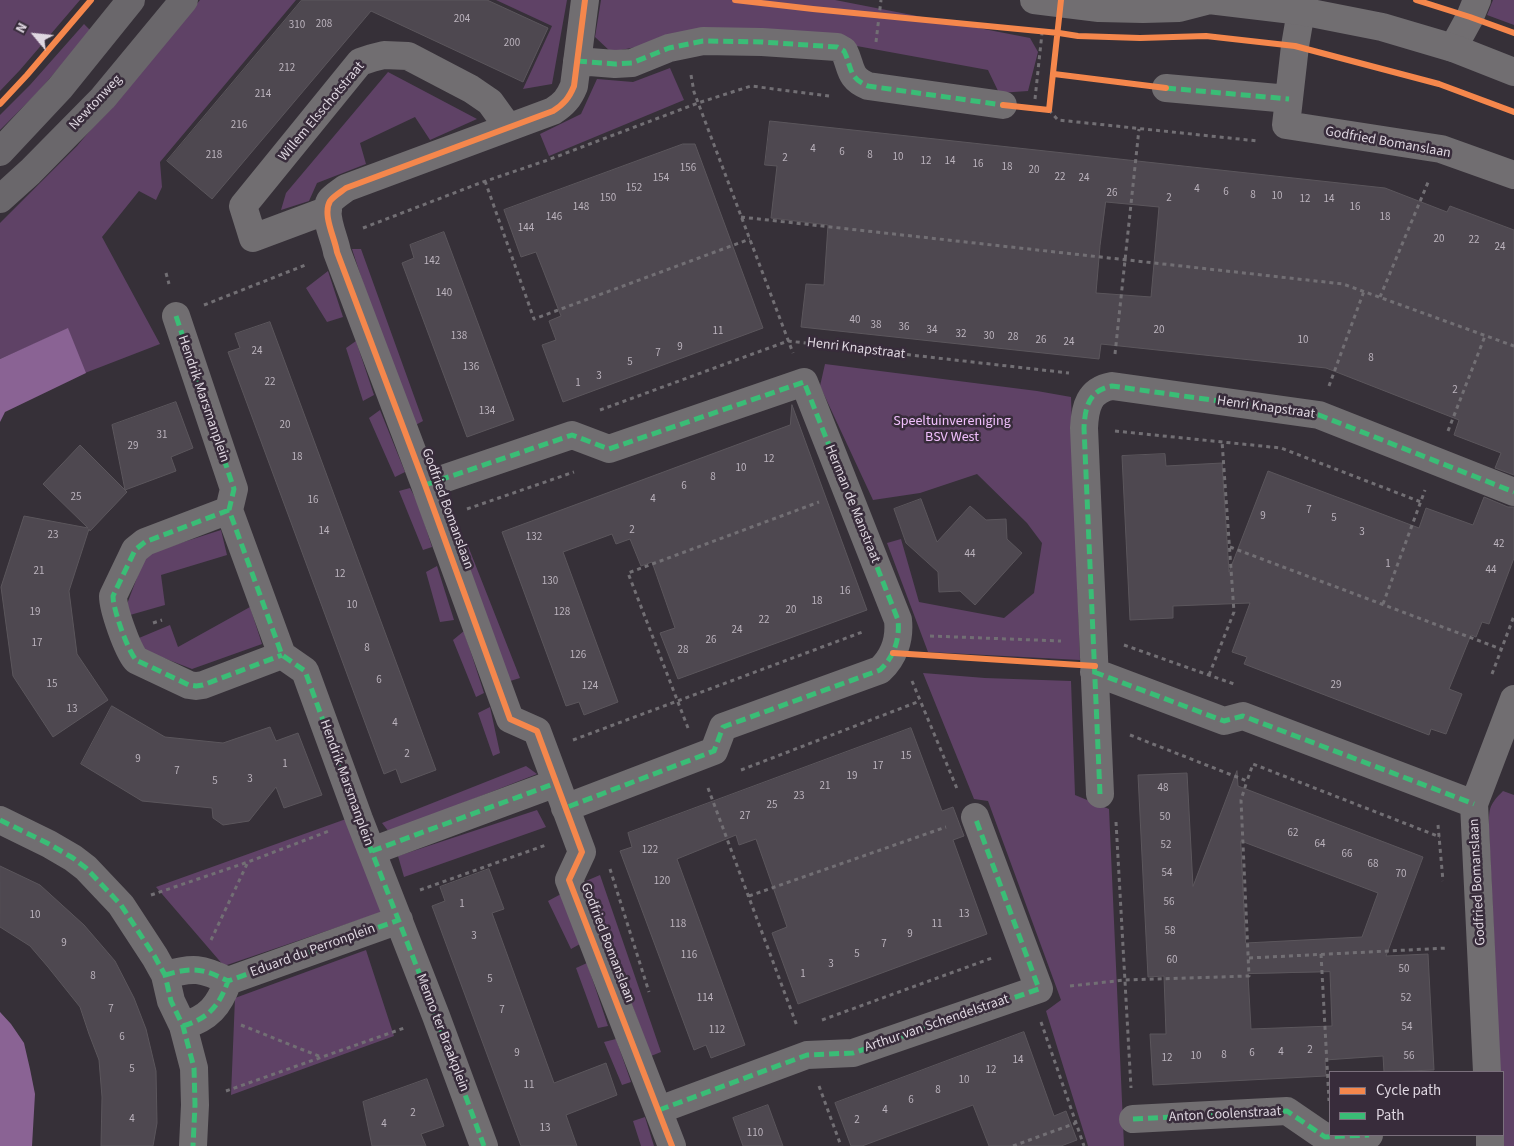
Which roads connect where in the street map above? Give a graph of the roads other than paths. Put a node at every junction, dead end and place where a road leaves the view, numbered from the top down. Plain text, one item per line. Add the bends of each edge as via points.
1 (132, 0) edge
2 (184, 0) edge
3 (585, 0) edge
4 (1034, 0) edge
5 (1210, 0) edge
6 (1477, 0) edge
7 (1301, 11) junction
8 (1453, 48) junction
9 (577, 61) junction
10 (1514, 72) edge
11 (1166, 88) dead end
12 (1289, 99) junction
13 (1004, 105) road end
14 (508, 127) junction
15 (0, 152) edge
16 (1514, 175) edge
17 (0, 199) edge
18 (328, 210) junction
19 (176, 316) road end
20 (425, 485) junction
21 (1514, 492) edge
22 (229, 510) junction
23 (282, 656) junction
24 (1094, 672) junction
25 (1514, 699) edge
26 (556, 783) junction
27 (1100, 794) road end
28 (1474, 804) junction
29 (565, 808) junction
30 (975, 816) road end
31 (0, 820) edge
32 (372, 851) junction
33 (399, 920) junction
34 (165, 975) junction
35 (228, 981) junction
36 (183, 1026) junction
37 (1487, 1071) edge
38 (659, 1110) junction
39 (1133, 1119) road end
40 (1347, 1136) edge
41 (193, 1146) edge
42 (484, 1146) edge
43 (672, 1146) edge

1 - 15 main road via 60,88
2 - 17 main road, Newtonweg via 103,98
3 - 9 street
4 - 5 street via 1143,10 1180,8
5 - 7 street
6 - 8 street
7 - 8 street via 1382,27
7 - 12 street
8 - 10 street
9 - 13 street via 632,63 669,48 720,40 837,47 847,56 851,73 868,86
9 - 14 street via 574,86 563,105
11 - 12 street
12 - 16 street, Godfried Bomanslaan via 1286,125 1441,149
14 - 18 street via 346,188 330,201
14 - 18 street, Willem Elsschotstraat via 490,102 408,56 384,55 360,62 243,206 253,238
18 - 20 street, Godfried Bomanslaan via 336,246
19 - 22 street, Hendrik Marsmanplein via 234,489
20 - 26 street, Godfried Bomanslaan via 510,719 537,731
20 - 29 street, Herman de Manstraat via 572,435 609,449 804,382 898,620 898,635 889,662 880,670 723,727 714,751
21 - 24 street, Henri Knapstraat via 1319,415 1103,390 1090,401 1084,428
22 - 23 street, Hendrik Marsmanplein
22 - 23 street via 145,542 135,550 113,596 131,655 196,686
23 - 32 street, Hendrik Marsmanplein via 305,671
24 - 27 street
24 - 28 street via 1224,720 1243,716
25 - 28 street, Godfried Bomanslaan
26 - 29 street, Godfried Bomanslaan
26 - 32 street
28 - 37 street, Godfried Bomanslaan
29 - 38 street, Godfried Bomanslaan via 582,852 569,880
30 - 38 street, Arthur van Schendelstraat via 1039,989 853,1053 807,1055
31 - 34 street via 49,844 86,868 121,905
32 - 33 street, Hendrik Marsmanplein
33 - 35 street, Eduard du Perronplein
33 - 42 street, Menno ter Braakplein
34 - 35 street via 188,969 208,971
34 - 36 street via 170,1001
35 - 36 street via 210,1012
36 - 41 street via 194,1068
38 - 43 street, Godfried Bomanslaan
39 - 40 street, Anton Coolenstraat via 1287,1111 1325,1137

